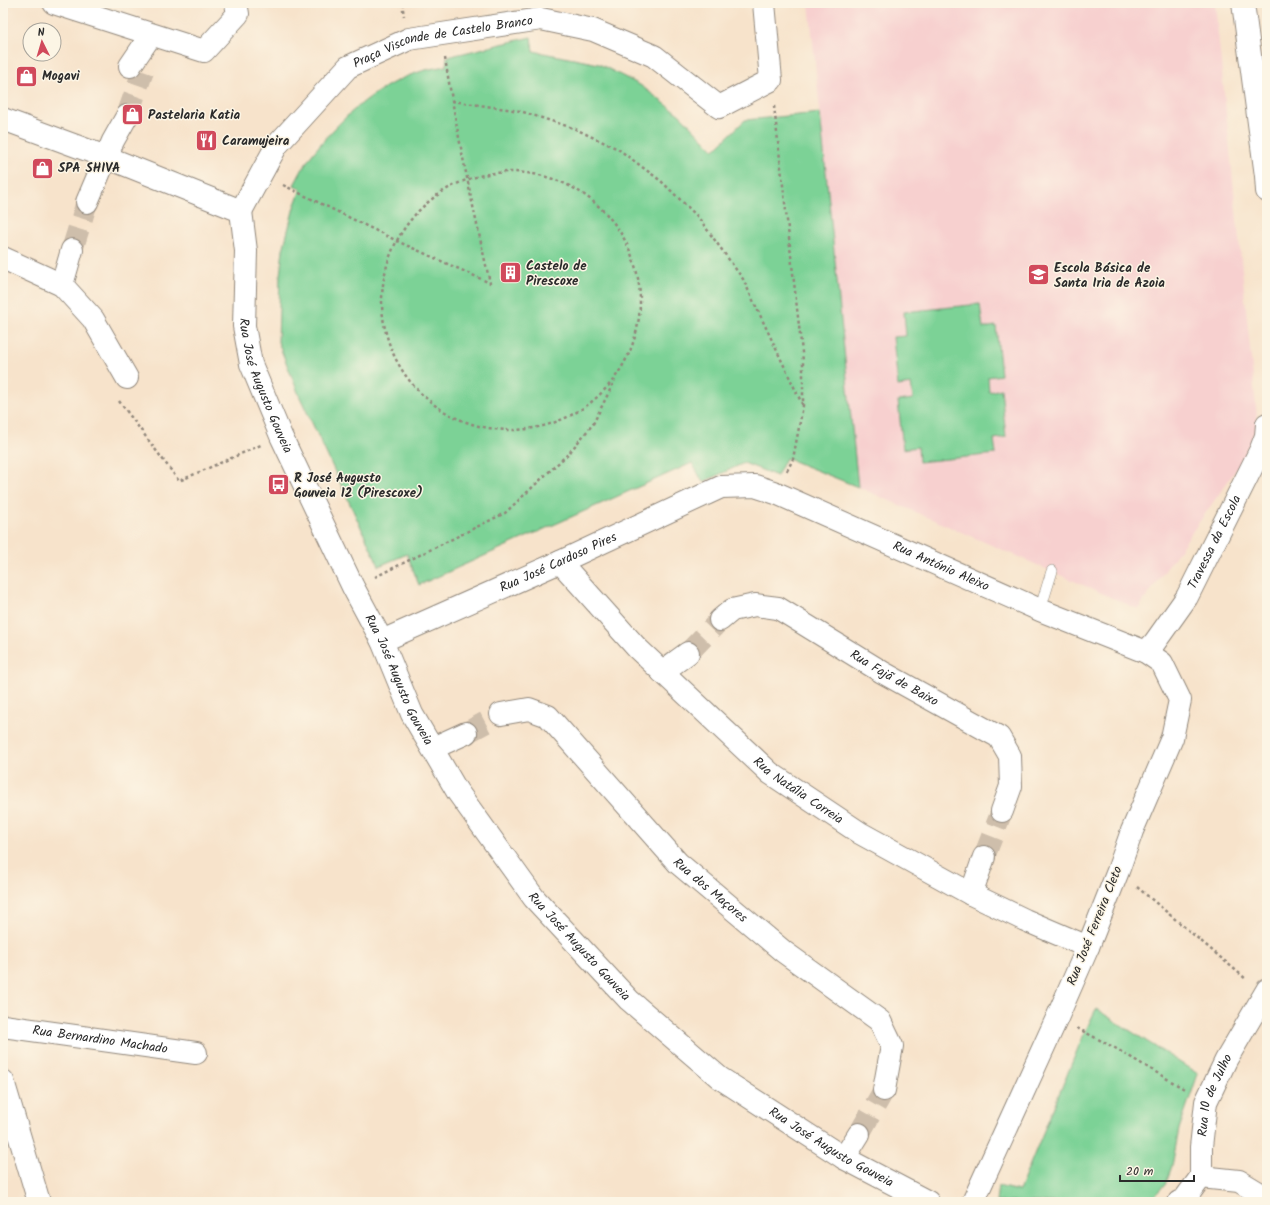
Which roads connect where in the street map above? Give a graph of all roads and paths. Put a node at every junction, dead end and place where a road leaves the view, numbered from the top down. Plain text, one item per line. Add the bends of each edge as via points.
1 (54, 3) edge
2 (236, 3) edge
3 (764, 3) edge
4 (1243, 3) edge
5 (442, 34) junction
6 (151, 35) junction
7 (136, 68) tunnel mouth
8 (771, 80) junction
9 (452, 101) junction
10 (120, 113) tunnel mouth
11 (3, 119) edge
12 (110, 149) junction
13 (261, 174) junction
14 (467, 180) junction
15 (1267, 191) edge
16 (87, 202) tunnel mouth
17 (242, 211) junction
18 (396, 241) junction
19 (72, 250) tunnel mouth
20 (3, 258) edge
21 (62, 285) junction
22 (617, 376) junction
23 (127, 378) joint
24 (803, 406) junction
25 (1267, 424) edge
26 (281, 436) junction
27 (734, 486) joint
28 (776, 493) junction
29 (560, 562) junction
30 (1052, 571) dead end
31 (353, 587) junction
32 (1040, 610) junction
33 (720, 620) tunnel mouth
34 (382, 640) junction
35 (1146, 652) junction
36 (688, 653) tunnel mouth
37 (662, 672) junction
38 (501, 714) tunnel mouth
39 (466, 733) tunnel mouth
40 (433, 748) junction
41 (1002, 811) tunnel mouth
42 (984, 857) tunnel mouth
43 (1118, 871) junction
44 (971, 894) junction
45 (1088, 947) junction
46 (1246, 979) dead end
47 (1267, 990) edge
48 (1057, 1018) junction
49 (3, 1026) edge
50 (196, 1053) dead end
51 (3, 1081) edge
52 (884, 1090) tunnel mouth
53 (1206, 1102) junction
54 (859, 1134) tunnel mouth
55 (844, 1158) junction
56 (1201, 1176) junction
57 (1267, 1198) edge
58 (39, 1202) edge
59 (928, 1202) edge
60 (973, 1202) edge
61 (1179, 1202) edge

1 - 6 street
2 - 6 street via 238,14 204,51
3 - 8 street
4 - 15 street
5 - 8 street, Praça Visconde de Castelo Branco via 541,19 593,30 654,56 719,107
5 - 9 path
5 - 13 street, Praça Visconde de Castelo Branco via 409,39 348,67 277,145
6 - 7 street
8 - 24 path via 803,361
9 - 14 path
9 - 24 path via 520,111 574,128 618,149 661,181 698,217 743,279
10 - 12 street
11 - 12 street
12 - 16 street
12 - 17 street
13 - 17 street, Praça Visconde de Castelo Branco
13 - 18 path
14 - 18 path via 449,187 419,210
14 - 18 path via 490,283
14 - 22 path via 494,173 521,172 548,177 573,187 596,203 614,223 629,246 638,272 641,299 638,326 630,352
17 - 26 street, Rua José Augusto Gouveia via 246,251 244,326 251,364
18 - 22 path via 386,268 382,298 384,328 394,356 410,382 431,403 456,418 485,428 514,430 544,426 572,415 597,398
19 - 21 street
20 - 21 street
21 - 23 street via 93,319
22 - 31 path via 593,424 570,454 505,513
23 - 26 path via 119,401 179,481
24 - 28 path via 793,459
25 - 35 street, Travessa da Escola via 1261,449 1187,597
26 - 31 street, Rua José Augusto Gouveia
27 - 28 street, Rua António Aleixo via 755,486
27 - 29 street, Rua José Cardoso Pires via 721,488
28 - 32 street, Rua António Aleixo
29 - 34 street, Rua José Cardoso Pires
29 - 37 street, Rua Natália Correia via 637,648
30 - 32 lane
31 - 34 street, Rua José Augusto Gouveia
32 - 35 street, Rua António Aleixo
33 - 41 street, Rua Fajã de Baixo via 732,610 755,605 778,608 882,672 999,737 1010,756 1011,786
34 - 40 street, Rua José Augusto Gouveia via 412,714
35 - 43 street, Rua José Ferreira Cleto via 1162,663 1180,700 1172,738 1132,831
36 - 37 street
37 - 44 street, Rua Natália Correia via 770,773 860,833
38 - 52 street, Rua dos Maçores via 529,709 548,716 678,863 784,952 880,1021 892,1046
39 - 40 street
40 - 55 street, Rua José Augusto Gouveia via 456,791 534,898 629,1000 720,1078
42 - 44 street
43 - 45 street, Rua José Ferreira Cleto
43 - 46 path
44 - 45 street, Rua Natália Correia
45 - 48 street, Rua José Ferreira Cleto
47 - 53 street, Rua 10 de Julho via 1226,1060
48 - 53 path via 1115,1048
48 - 60 street, Rua José Ferreira Cleto
49 - 50 street, Rua Bernardino Machado
51 - 58 street
53 - 56 street, Rua 10 de Julho
54 - 55 street
55 - 59 street, Rua José Augusto Gouveia
56 - 57 street via 1239,1181
56 - 61 street via 1184,1200

